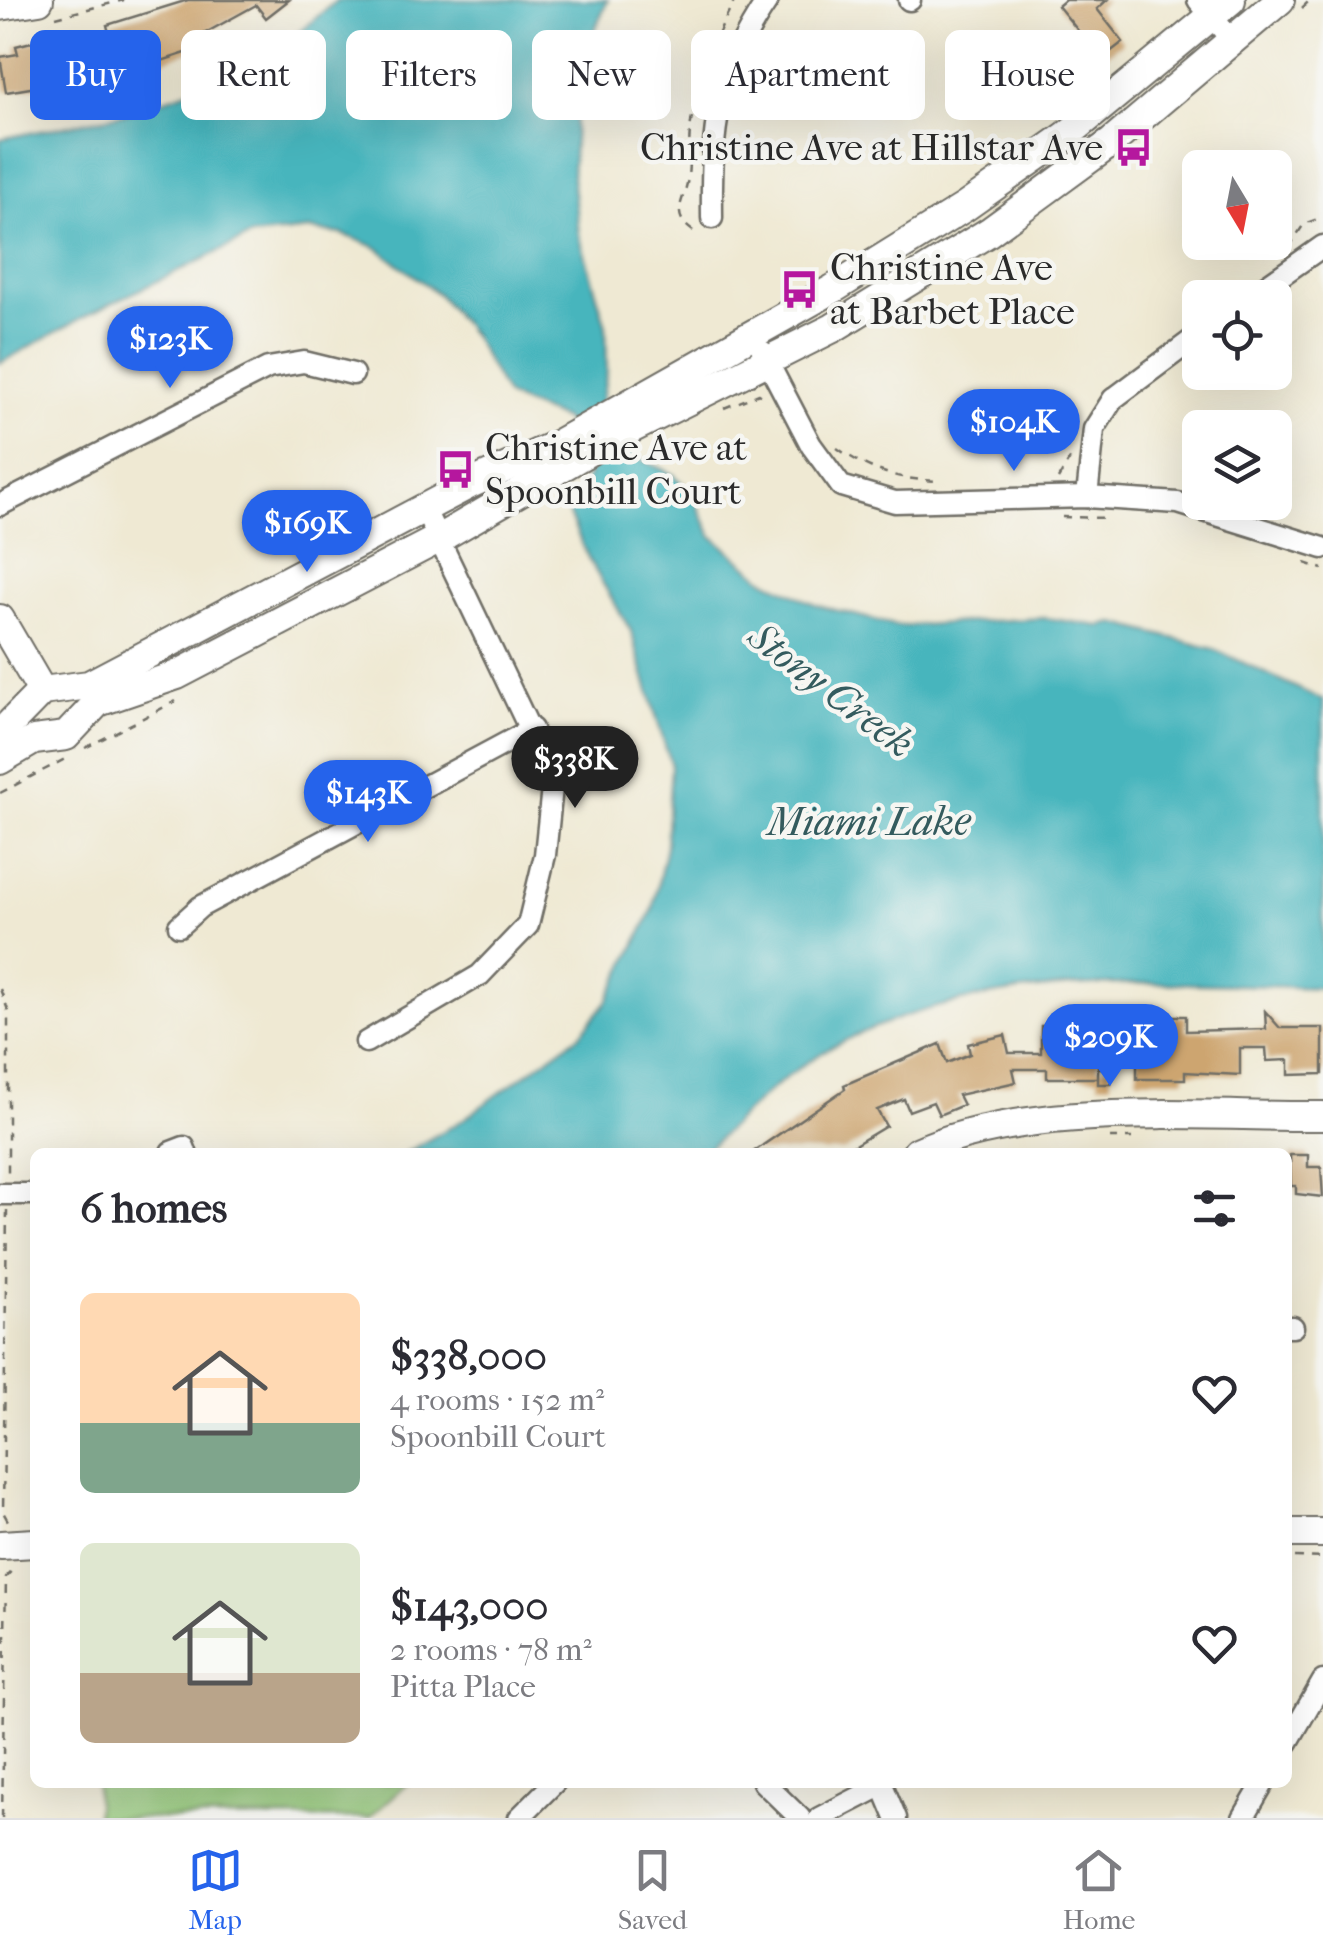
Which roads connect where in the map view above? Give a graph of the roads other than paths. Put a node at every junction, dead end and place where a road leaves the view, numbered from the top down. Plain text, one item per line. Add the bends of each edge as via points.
1 (768, 0) edge
2 (1214, 5) edge
3 (0, 6) edge
4 (1288, 6) edge
5 (44, 9) edge
6 (1234, 43) junction
7 (712, 218) dead end
8 (1323, 246) edge
9 (1275, 280) edge
10 (753, 334) junction
11 (1182, 348) edge
12 (770, 364) junction
13 (353, 374) dead end
14 (638, 414) junction
15 (565, 452) junction
16 (1086, 497) junction
17 (0, 505) edge
18 (424, 508) junction
19 (440, 538) junction
20 (1323, 548) edge
21 (0, 619) edge
22 (44, 696) junction
23 (78, 722) junction
24 (532, 730) junction
25 (0, 734) edge
26 (48, 738) junction
27 (0, 760) edge
28 (180, 926) dead end
29 (366, 1042) dead end
30 (1323, 1116) edge
31 (928, 1148) edge
32 (5, 1193) edge
33 (30, 1194) edge
34 (1323, 1533) edge
35 (1292, 1534) edge
36 (1323, 1681) edge
37 (1292, 1735) edge
38 (549, 1788) edge
39 (768, 1788) edge
40 (874, 1788) edge
41 (883, 1788) edge
42 (1260, 1788) edge
43 (518, 1818) edge
44 (800, 1818) edge
45 (819, 1818) edge
46 (896, 1818) edge
47 (1243, 1818) edge

1 - 7 street via 722,84 711,153
2 - 6 street
2 - 10 street via 1106,105 965,208
3 - 5 street
4 - 6 street
6 - 12 street via 989,232
8 - 9 street
10 - 12 street
10 - 14 street
11 - 16 street via 1113,400 1094,429
12 - 14 street
12 - 16 street via 811,445 842,486 895,502
13 - 17 street via 304,362 268,368
14 - 15 street
15 - 18 street
15 - 19 street
16 - 20 street via 1178,504
18 - 19 street
18 - 22 street via 89,685
19 - 23 street via 177,675 114,694
19 - 24 street
21 - 22 street
22 - 23 street via 76,700
22 - 25 street
22 - 26 street via 32,726
23 - 26 street via 66,736
24 - 28 street via 200,907
24 - 29 street via 553,778 545,855 528,925 480,975
26 - 27 street
30 - 31 street via 1038,1119
32 - 33 street
34 - 35 street
36 - 37 street
38 - 43 street
39 - 44 street
40 - 45 street
41 - 46 street
42 - 47 street

